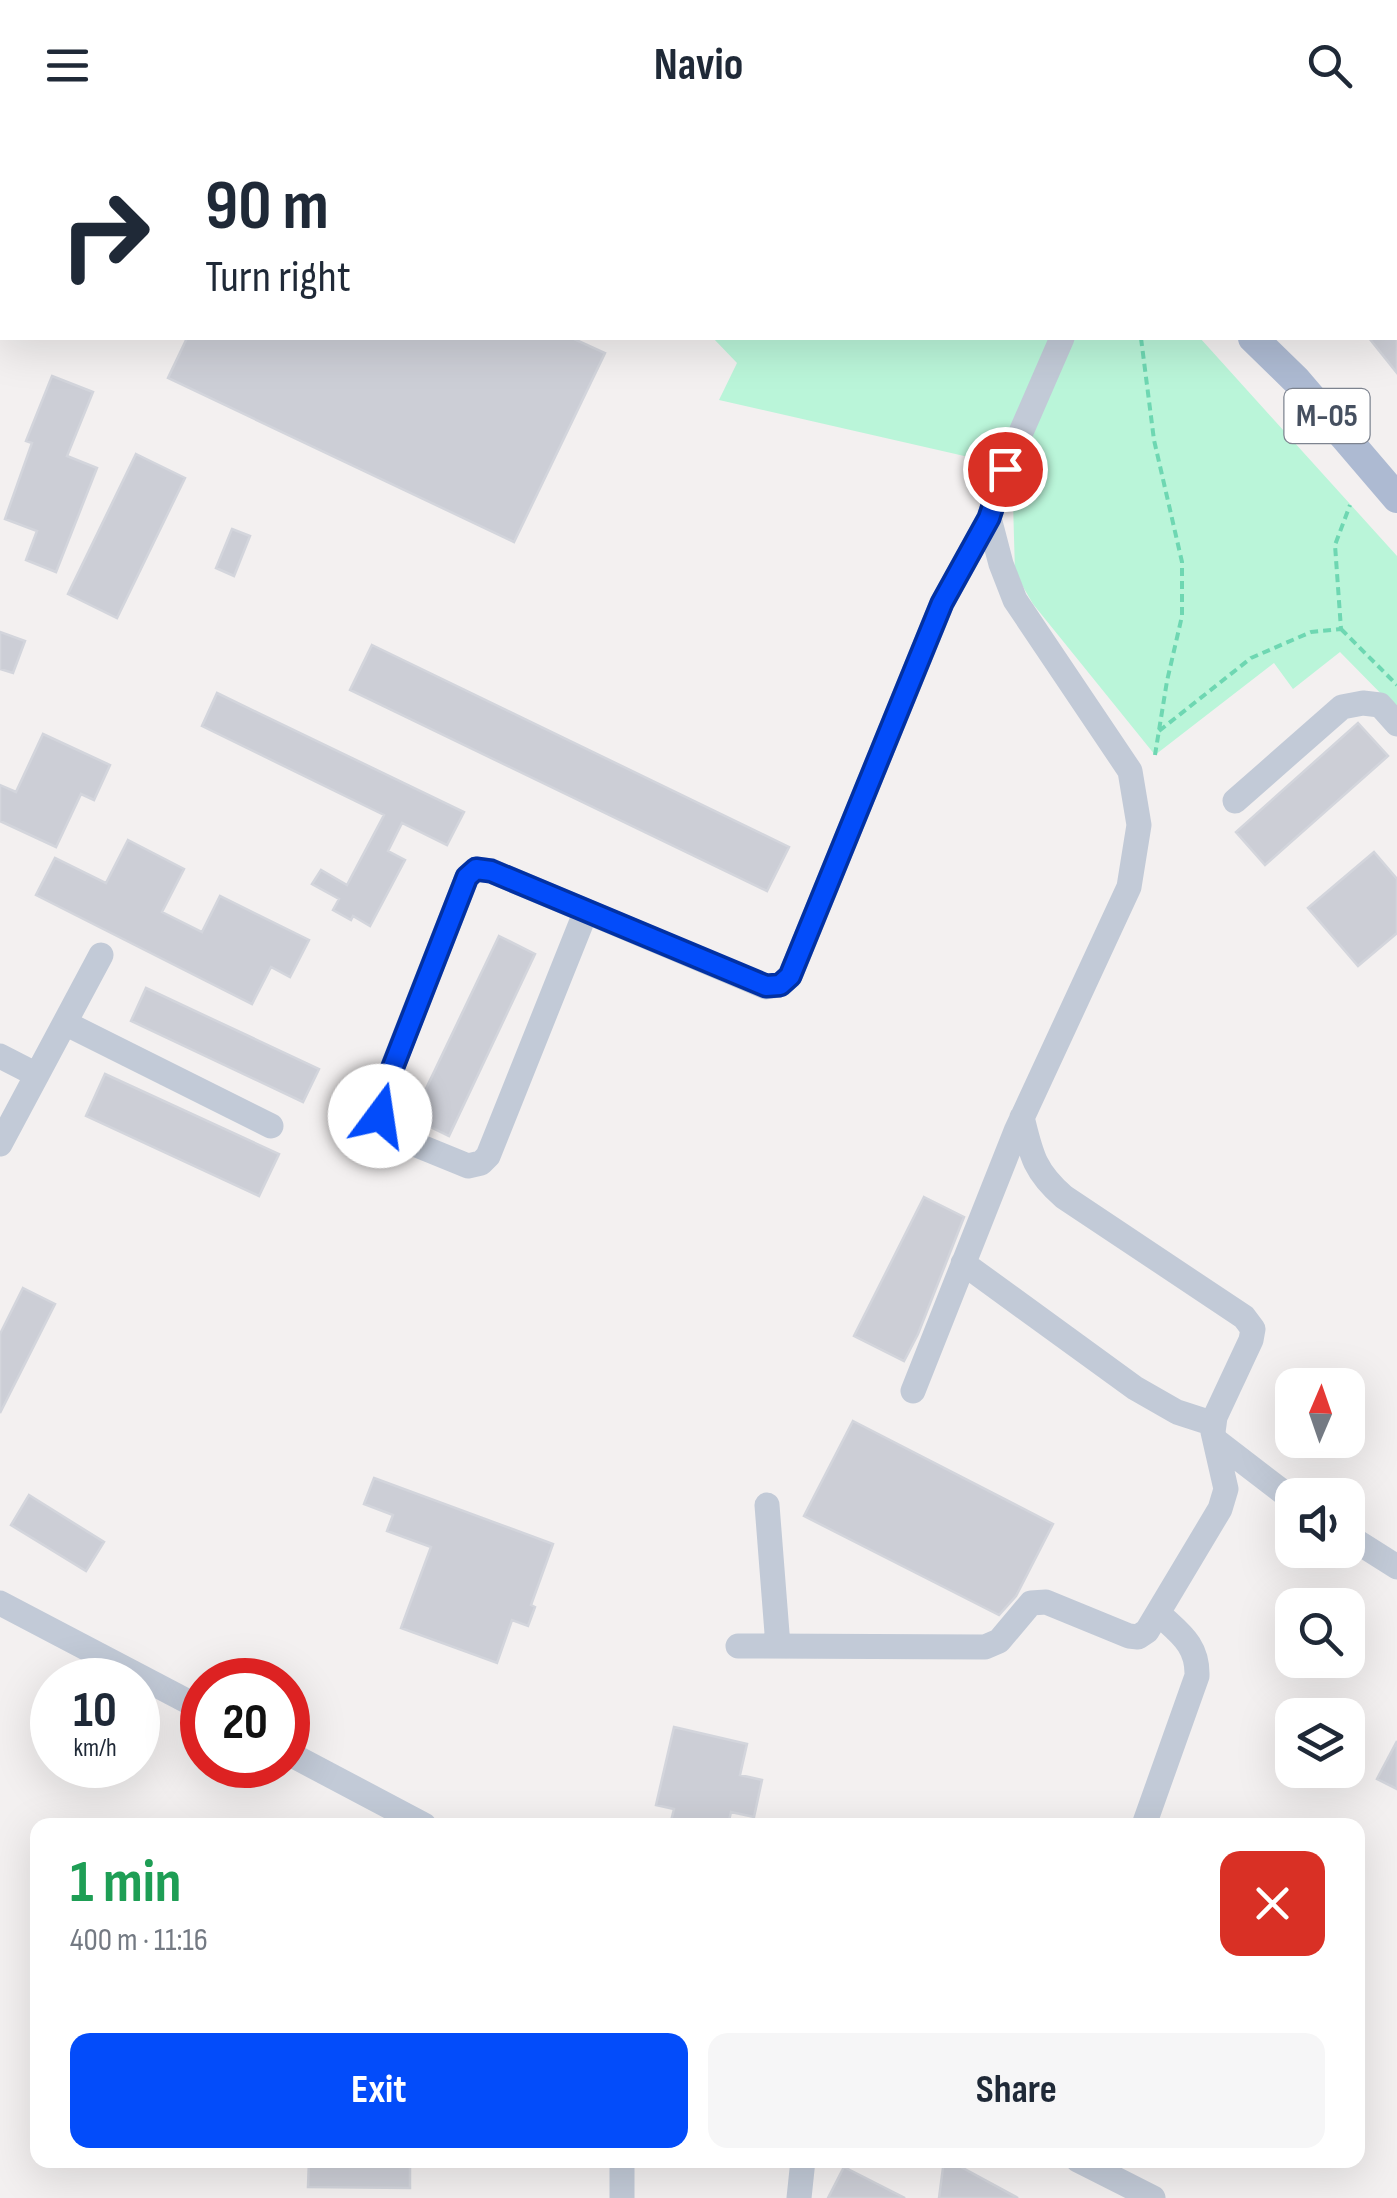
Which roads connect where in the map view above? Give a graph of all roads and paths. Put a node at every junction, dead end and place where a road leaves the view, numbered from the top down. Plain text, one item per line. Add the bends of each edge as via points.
1 (1061, 340) edge
2 (1142, 340) edge
3 (1255, 340) edge
4 (1397, 498) edge
5 (1350, 504) dead end
6 (989, 518) junction
7 (1342, 629) junction
8 (1393, 701) edge
9 (1159, 731) junction
10 (1155, 755) dead end
11 (1235, 801) dead end
12 (586, 911) junction
13 (101, 955) dead end
14 (65, 1023) junction
15 (0, 1056) edge
16 (37, 1075) junction
17 (1022, 1117) junction
18 (272, 1126) dead end
19 (0, 1144) edge
20 (963, 1263) junction
21 (913, 1391) dead end
22 (1214, 1432) junction
23 (1275, 1484) edge
24 (766, 1505) dead end
25 (1365, 1547) edge
26 (1397, 1567) edge
27 (0, 1603) edge
28 (1158, 1613) junction
29 (738, 1646) dead end
30 (778, 1646) junction
31 (180, 1697) edge
32 (310, 1765) edge
33 (411, 1818) edge
34 (1146, 1818) edge
35 (622, 2168) edge
36 (802, 2168) edge
37 (1094, 2168) edge
38 (622, 2198) edge
39 (799, 2198) edge
40 (1153, 2198) edge

1 - 6 street
2 - 9 path via 1154,440 1182,562 1182,616
3 - 4 main road, М-05
5 - 7 path via 1336,545
6 - 12 street via 942,603 790,976 766,986
6 - 17 street via 1015,600 1130,770 1139,825 1130,887
7 - 8 path
7 - 9 path via 1311,632 1251,658
8 - 11 street via 1342,707
9 - 10 path
12 - 12 street via 488,1156 468,1166 392,1135 380,1116 387,1082 467,877 476,869 491,871
13 - 14 street
14 - 16 street
14 - 18 street
15 - 16 street
16 - 19 street
17 - 20 street
17 - 22 street via 1032,1158 1047,1183 1244,1317 1252,1329
20 - 21 street
20 - 22 street via 1135,1388
22 - 23 street
22 - 28 street via 1226,1490 1220,1510
24 - 30 street
25 - 26 street
27 - 31 street
28 - 30 street via 1138,1636 1046,1602 1031,1603 999,1642 985,1647
28 - 34 street via 1192,1646 1197,1661
29 - 30 street
32 - 33 street
35 - 38 street
36 - 39 street
37 - 40 street

